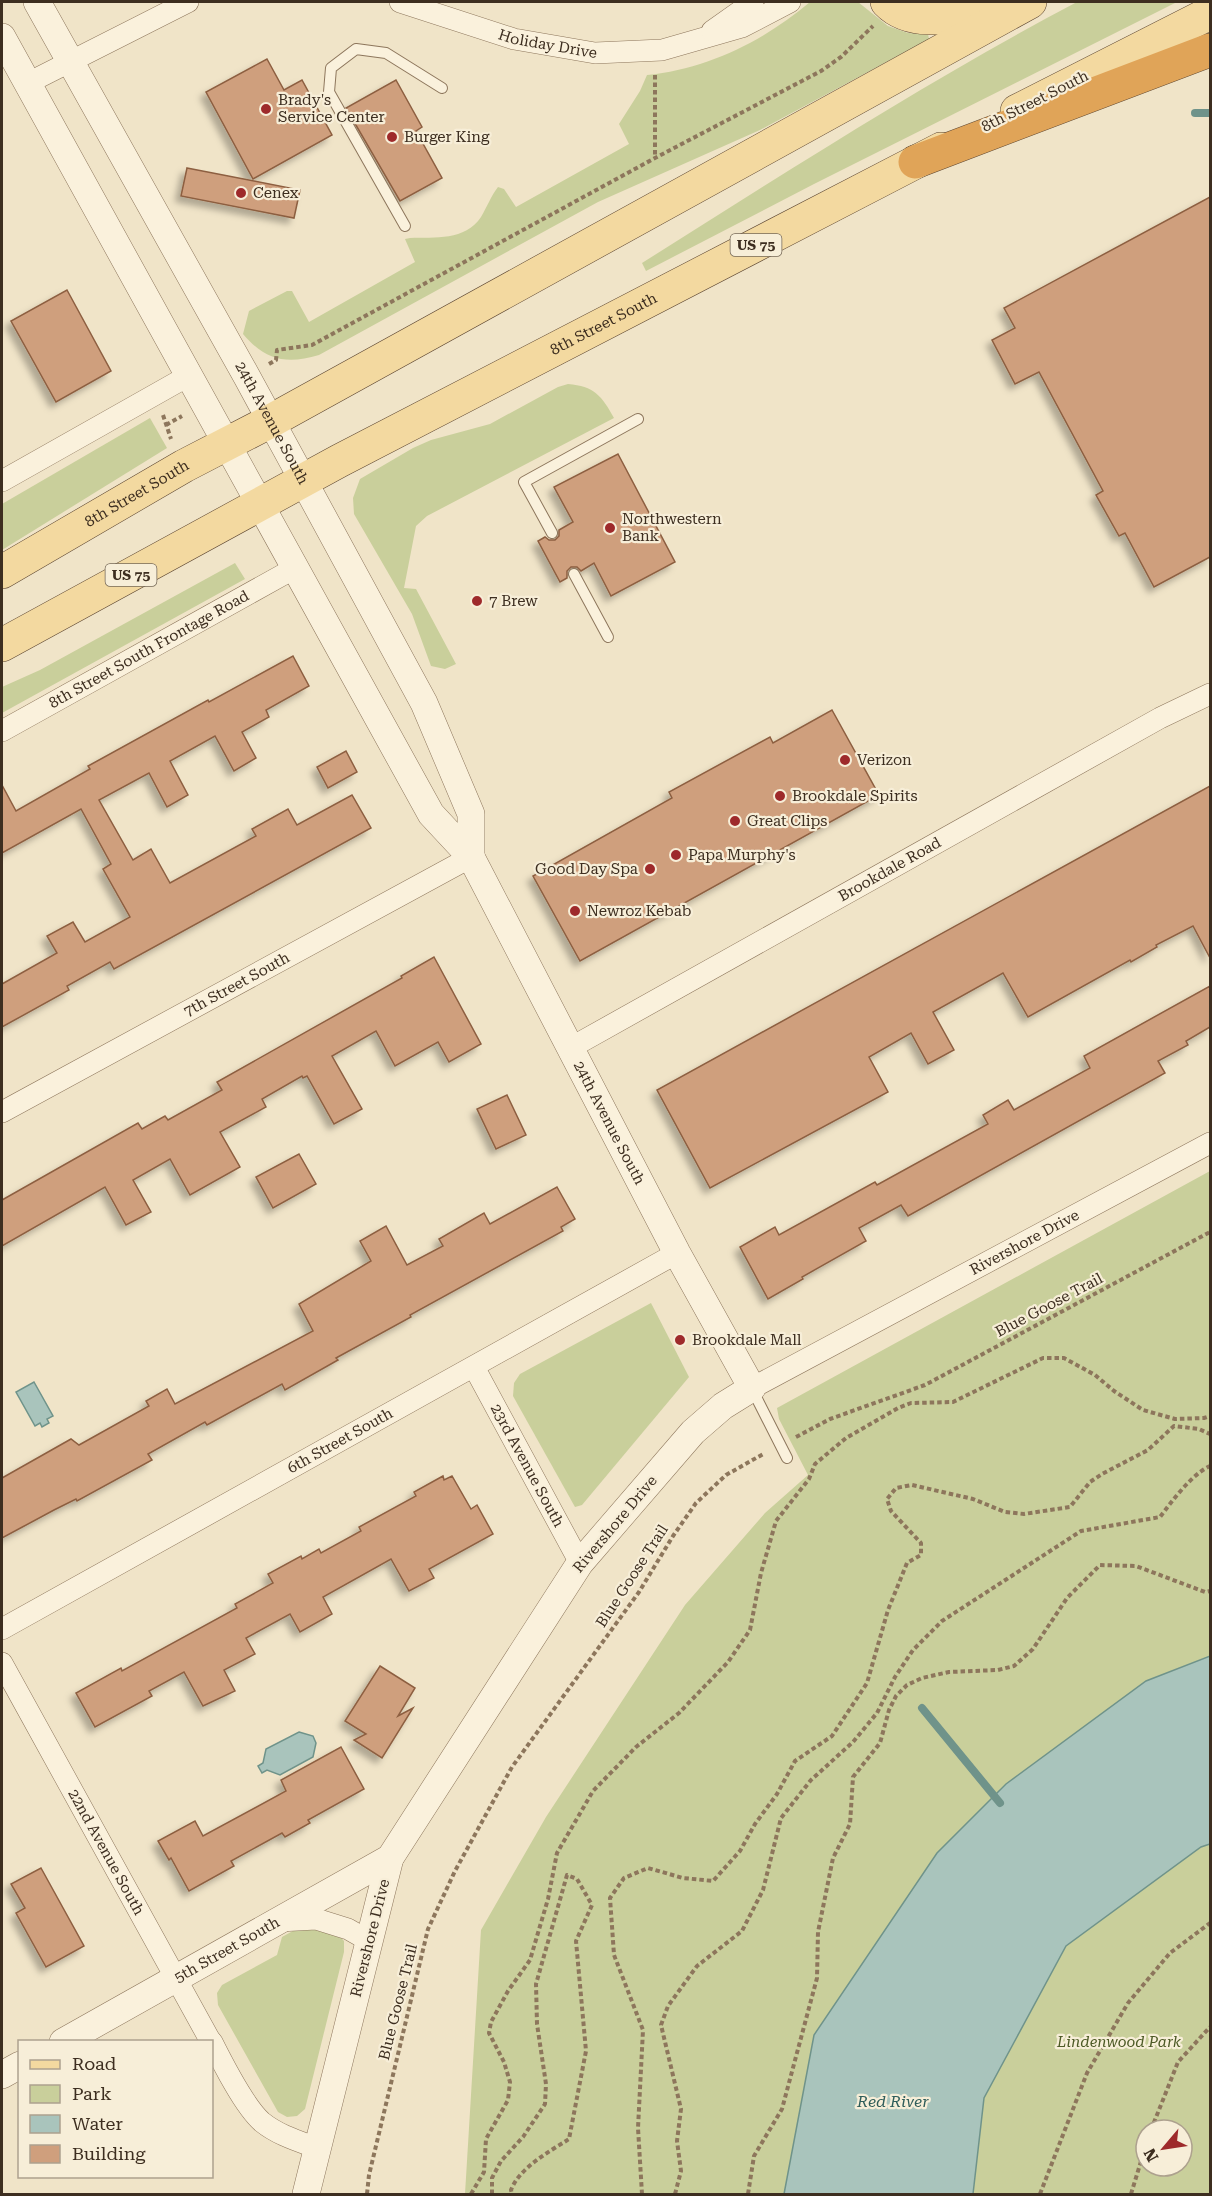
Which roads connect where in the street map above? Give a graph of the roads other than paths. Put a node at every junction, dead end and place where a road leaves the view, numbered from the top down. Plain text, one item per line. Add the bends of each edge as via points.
1 (37, 2) edge
2 (188, 2) edge
3 (400, 2) edge
4 (753, 2) edge
5 (790, 2) edge
6 (888, 3) edge
7 (1027, 3) edge
8 (1210, 13) edge
9 (2, 37) edge
10 (700, 40) junction
11 (1210, 50) edge
12 (71, 61) junction
13 (26, 84) junction
14 (442, 88) dead end
15 (915, 162) junction
16 (405, 226) dead end
17 (188, 376) junction
18 (638, 419) dead end
19 (269, 422) junction
20 (226, 443) junction
21 (2, 481) edge
22 (303, 481) junction
23 (261, 505) junction
24 (552, 533) dead end
25 (295, 568) junction
26 (2, 572) edge
27 (574, 574) dead end
28 (608, 638) dead end
29 (2, 645) edge
30 (1210, 694) edge
31 (2, 731) edge
32 (471, 857) junction
33 (572, 1047) junction
34 (2, 1112) edge
35 (1210, 1143) edge
36 (677, 1253) junction
37 (474, 1367) junction
38 (752, 1388) junction
39 (787, 1458) dead end
40 (580, 1563) junction
41 (2, 1629) edge
42 (2, 1663) edge
43 (390, 1858) junction
44 (279, 1921) junction
45 (369, 1941) junction
46 (176, 1979) junction
47 (67, 2040) edge
48 (210, 2040) edge
49 (213, 2046) edge
50 (18, 2066) edge
51 (2, 2075) edge
52 (317, 2148) junction
53 (306, 2194) edge

1 - 12 street, 24th Avenue South
2 - 12 street
3 - 10 street, Holiday Drive via 514,39 595,53 662,50
4 - 10 street, Holiday Drive
5 - 10 street, Holiday Drive via 742,27
6 - 7 main road via 909,15 929,19
7 - 19 main road, 8th Street South
8 - 15 main road, 8th Street South / US 75
9 - 13 street, 24th Avenue South
11 - 15 highway
12 - 13 street
12 - 19 street, 24th Avenue South
13 - 17 street, 24th Avenue South
14 - 16 lane via 386,53 356,49 331,68 329,92
15 - 22 main road, 8th Street South / US 75
17 - 20 street, 24th Avenue South
17 - 21 street
18 - 24 lane via 524,482
19 - 20 main road, 8th Street South
19 - 22 street, 24th Avenue South
20 - 23 street, 24th Avenue South
20 - 26 main road, 8th Street South
22 - 23 main road, 8th Street South / US 75
22 - 32 street, 24th Avenue South via 424,703 471,814
23 - 25 street, 24th Avenue South
23 - 29 main road, 8th Street South / US 75
25 - 31 street, 8th Street South Frontage Road
25 - 32 street, 24th Avenue South via 431,814
27 - 28 lane
30 - 33 street, Brookdale Road via 1160,718
32 - 33 street, 24th Avenue South
32 - 34 street, 7th Street South
33 - 36 street, 24th Avenue South
35 - 38 street, Rivershore Drive
36 - 37 street, 6th Street South
36 - 38 street, 24th Avenue South
37 - 40 street, 23rd Avenue South
37 - 41 street, 6th Street South
38 - 39 lane
38 - 40 street, Rivershore Drive via 693,1432
40 - 43 street, Rivershore Drive
42 - 46 street, 22nd Avenue South
43 - 44 street, 5th Street South
43 - 45 street, Rivershore Drive
44 - 45 street via 316,1919 348,1929
44 - 46 street, 5th Street South
45 - 52 street, Rivershore Drive
46 - 47 street, 5th Street South
46 - 48 street, 22nd Avenue South
49 - 52 street, 22nd Avenue South via 261,2121 285,2136
50 - 51 street
52 - 53 street, Rivershore Drive

